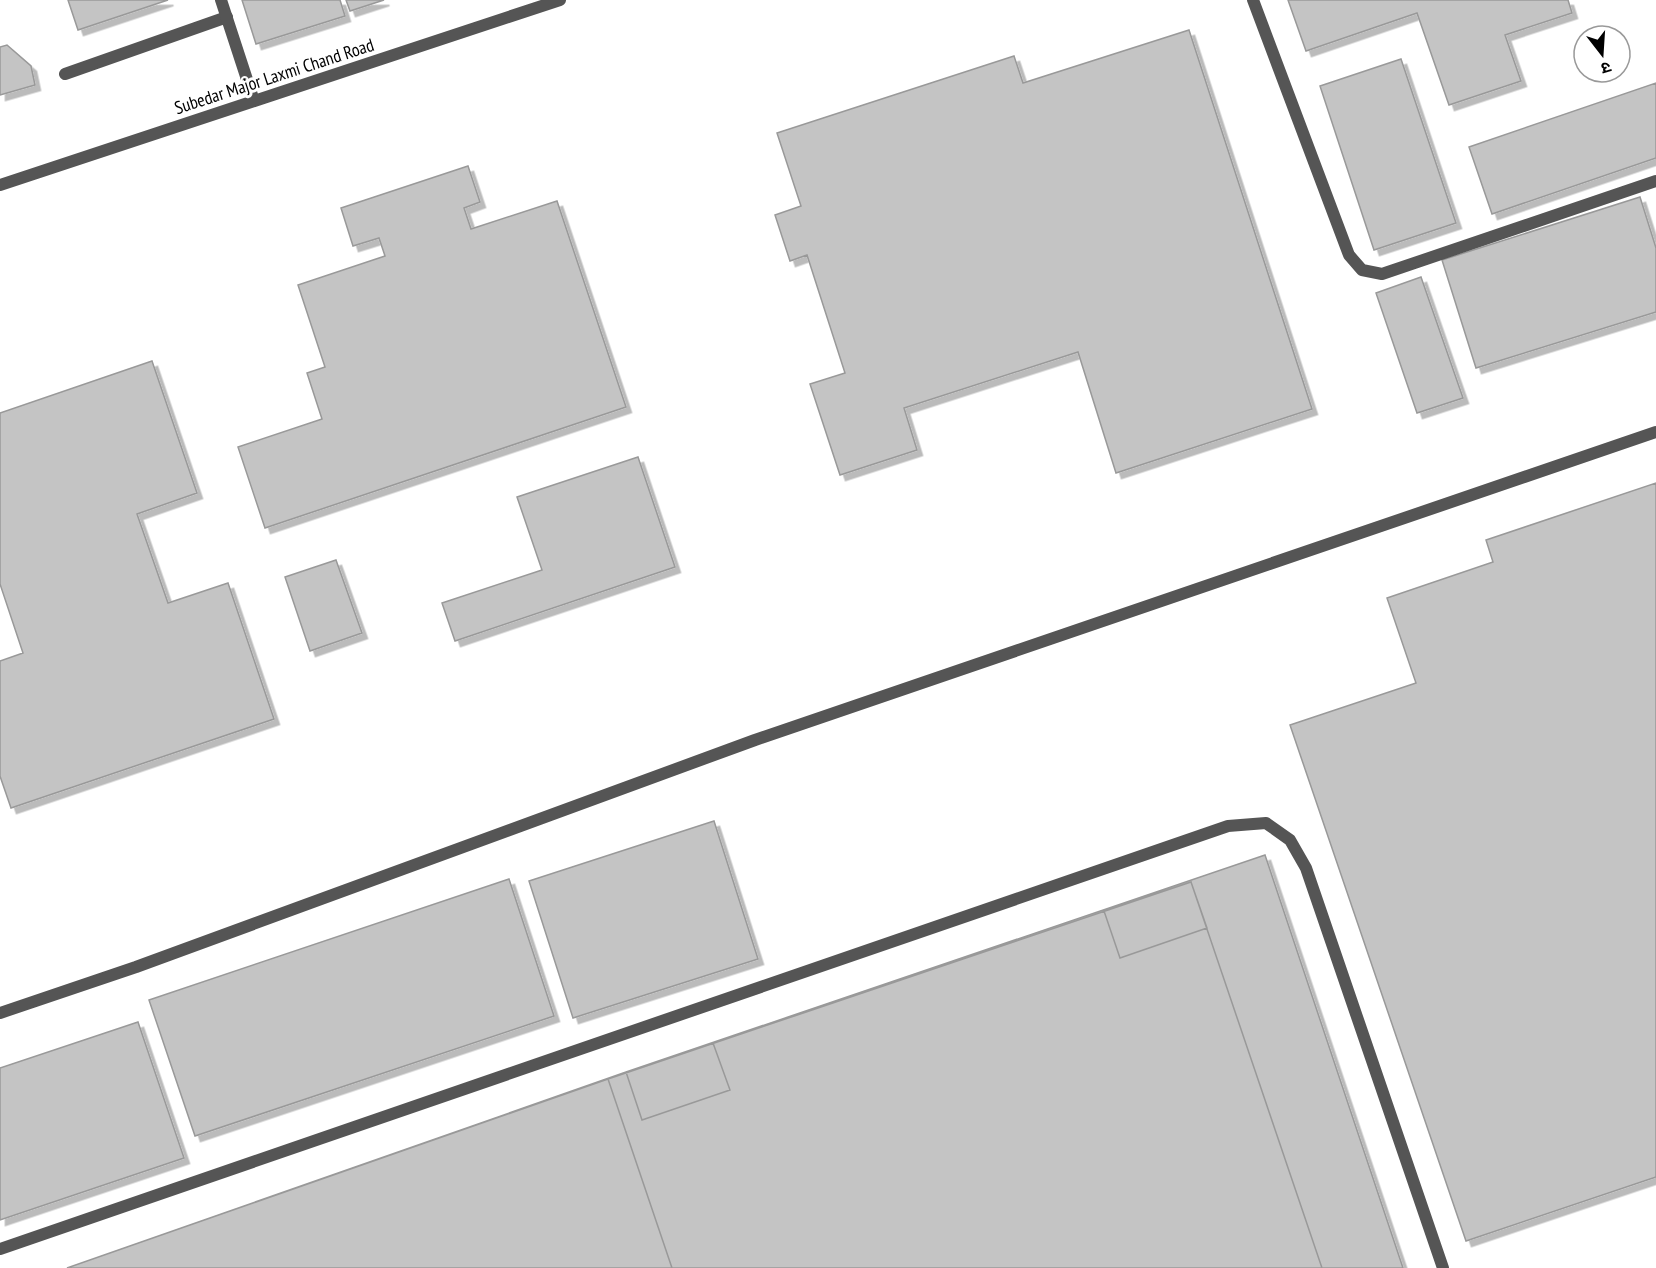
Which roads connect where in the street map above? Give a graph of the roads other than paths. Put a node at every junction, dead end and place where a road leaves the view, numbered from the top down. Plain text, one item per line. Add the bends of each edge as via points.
1 (221, 0) edge
2 (560, 0) edge
3 (1253, 0) edge
4 (226, 17) junction
5 (65, 74) dead end
6 (254, 102) junction
7 (1656, 181) edge
8 (0, 185) edge
9 (1656, 432) edge
10 (0, 1013) edge
11 (0, 1249) edge
12 (1443, 1268) edge

1 - 4 street
2 - 6 street, Subedar Major Laxmi Chand Road
3 - 7 street via 1349,255 1362,270 1382,274
4 - 5 street
4 - 6 street
6 - 8 street, Subedar Major Laxmi Chand Road
9 - 10 street via 755,740 148,963
11 - 12 street via 1216,829 1266,823 1290,840 1306,868

